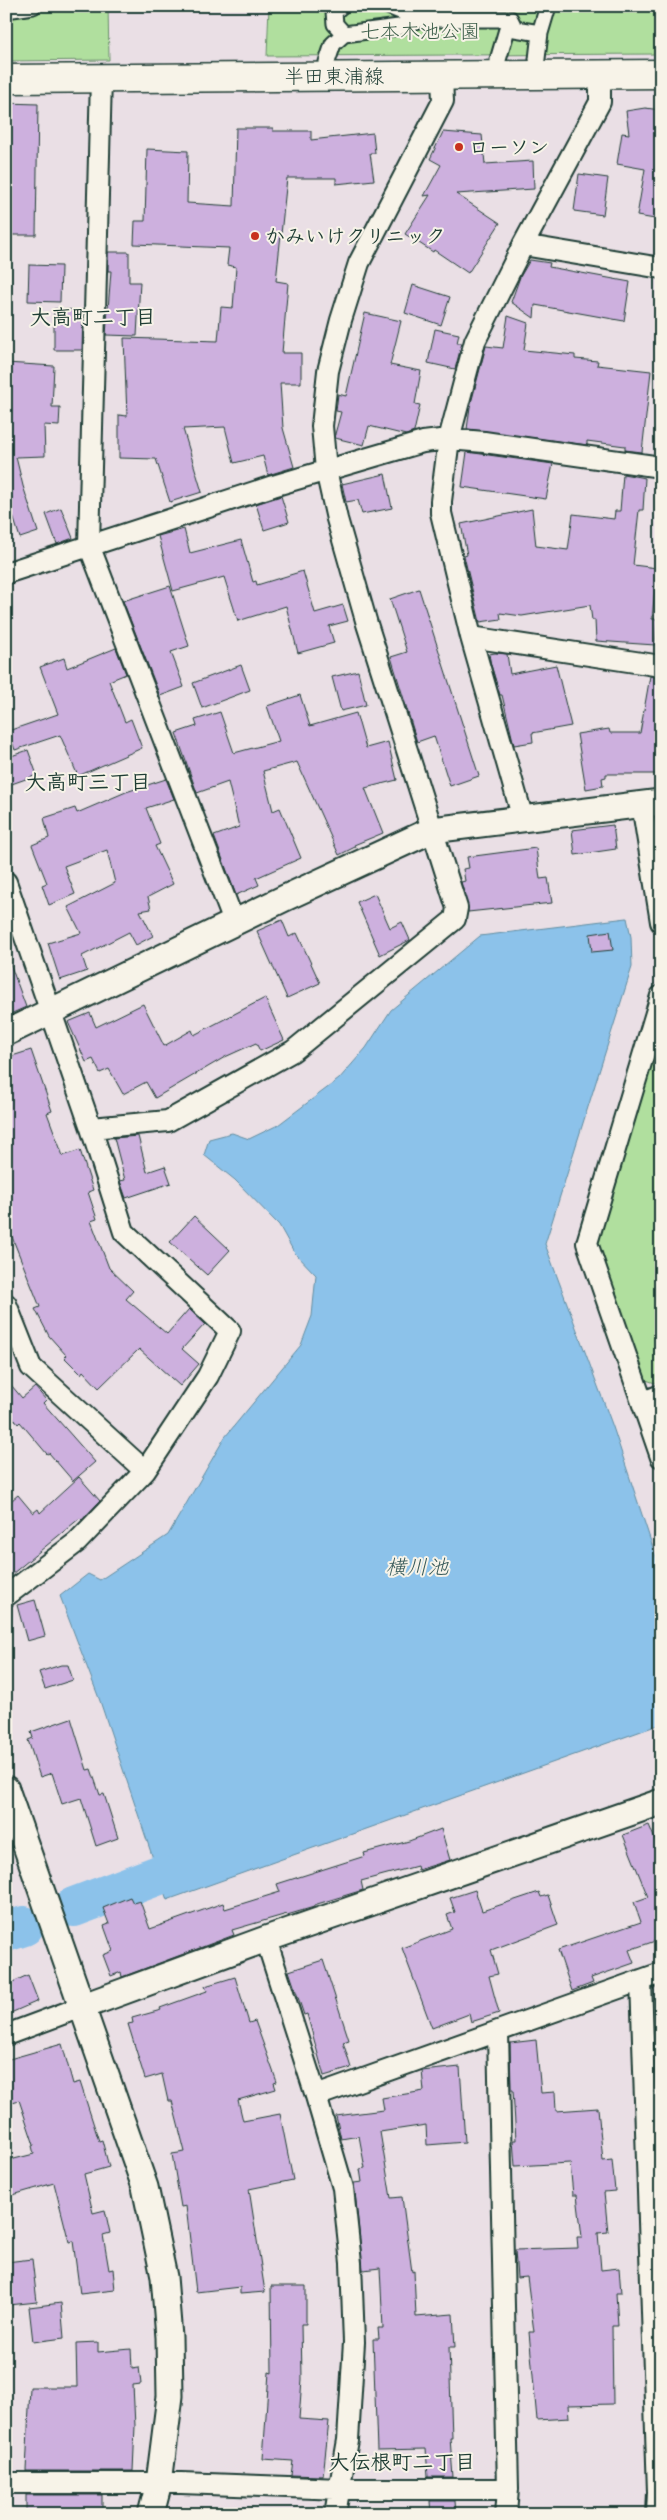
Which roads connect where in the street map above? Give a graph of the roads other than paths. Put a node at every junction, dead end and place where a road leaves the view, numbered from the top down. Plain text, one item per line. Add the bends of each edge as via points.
1 (33, 6) edge
2 (341, 6) edge
3 (388, 6) edge
4 (548, 6) edge
5 (6, 10) edge
6 (420, 19) junction
7 (510, 19) junction
8 (540, 33) junction
9 (344, 34) junction
10 (537, 59) dead end
11 (498, 60) dead end
12 (327, 62) dead end
13 (661, 74) edge
14 (600, 75) junction
15 (442, 77) junction
16 (101, 78) junction
17 (6, 79) edge
18 (523, 245) junction
19 (661, 268) edge
20 (449, 439) junction
21 (661, 467) edge
22 (326, 470) junction
23 (89, 545) junction
24 (6, 573) edge
25 (471, 637) junction
26 (661, 666) edge
27 (652, 803) edge
28 (523, 818) junction
29 (432, 830) junction
30 (6, 882) edge
31 (234, 922) junction
32 (661, 922) edge
33 (661, 996) edge
34 (52, 1012) junction
35 (6, 1033) edge
36 (92, 1128) junction
37 (6, 1304) edge
38 (652, 1399) edge
39 (661, 1457) edge
40 (145, 1471) junction
41 (6, 1596) edge
42 (6, 1789) edge
43 (661, 1802) edge
44 (266, 1938) junction
45 (661, 1973) edge
46 (641, 1980) junction
47 (81, 2007) junction
48 (498, 2032) junction
49 (6, 2035) edge
50 (316, 2096) junction
51 (6, 2483) edge
52 (159, 2483) junction
53 (341, 2489) junction
54 (508, 2489) junction
55 (660, 2492) edge
56 (151, 2514) edge
57 (336, 2514) edge
58 (506, 2514) edge
59 (657, 2514) edge

1 - 5 street
2 - 9 street via 334,12 335,24
3 - 6 street
4 - 8 street
6 - 7 street
6 - 9 street via 398,27
7 - 8 street via 515,29
7 - 11 street
8 - 10 street
9 - 12 street via 333,44
13 - 14 main road, 半田東浦線
14 - 15 main road, 半田東浦線
14 - 18 street via 600,102
15 - 16 main road, 半田東浦線
15 - 22 street via 443,100 359,263 341,320 328,371 322,426
16 - 17 main road, 半田東浦線
16 - 23 street
18 - 19 street
18 - 20 street via 475,341
20 - 21 street
20 - 22 street via 423,442
20 - 25 street via 441,513
22 - 23 street
22 - 29 street via 367,624
23 - 24 street
23 - 31 street
25 - 26 street
25 - 28 street
27 - 28 street
27 - 32 street
28 - 29 street
29 - 31 street
29 - 36 street via 457,908 455,919 292,1051 168,1121
30 - 34 street
31 - 34 street
33 - 38 street via 587,1243
34 - 35 street
34 - 36 street
36 - 40 street via 124,1232 230,1331 208,1376
37 - 40 street via 31,1367
38 - 39 street
40 - 41 street via 77,1542
42 - 47 street
43 - 44 street
44 - 47 street
44 - 50 street
45 - 46 street
46 - 48 street
46 - 55 street
47 - 49 street
47 - 52 street via 144,2187 164,2277 170,2396
48 - 50 street
48 - 54 street
50 - 53 street via 343,2188 351,2263 352,2398
51 - 52 street
52 - 53 street
52 - 56 street
53 - 54 street
53 - 57 street
54 - 58 street
55 - 59 street

